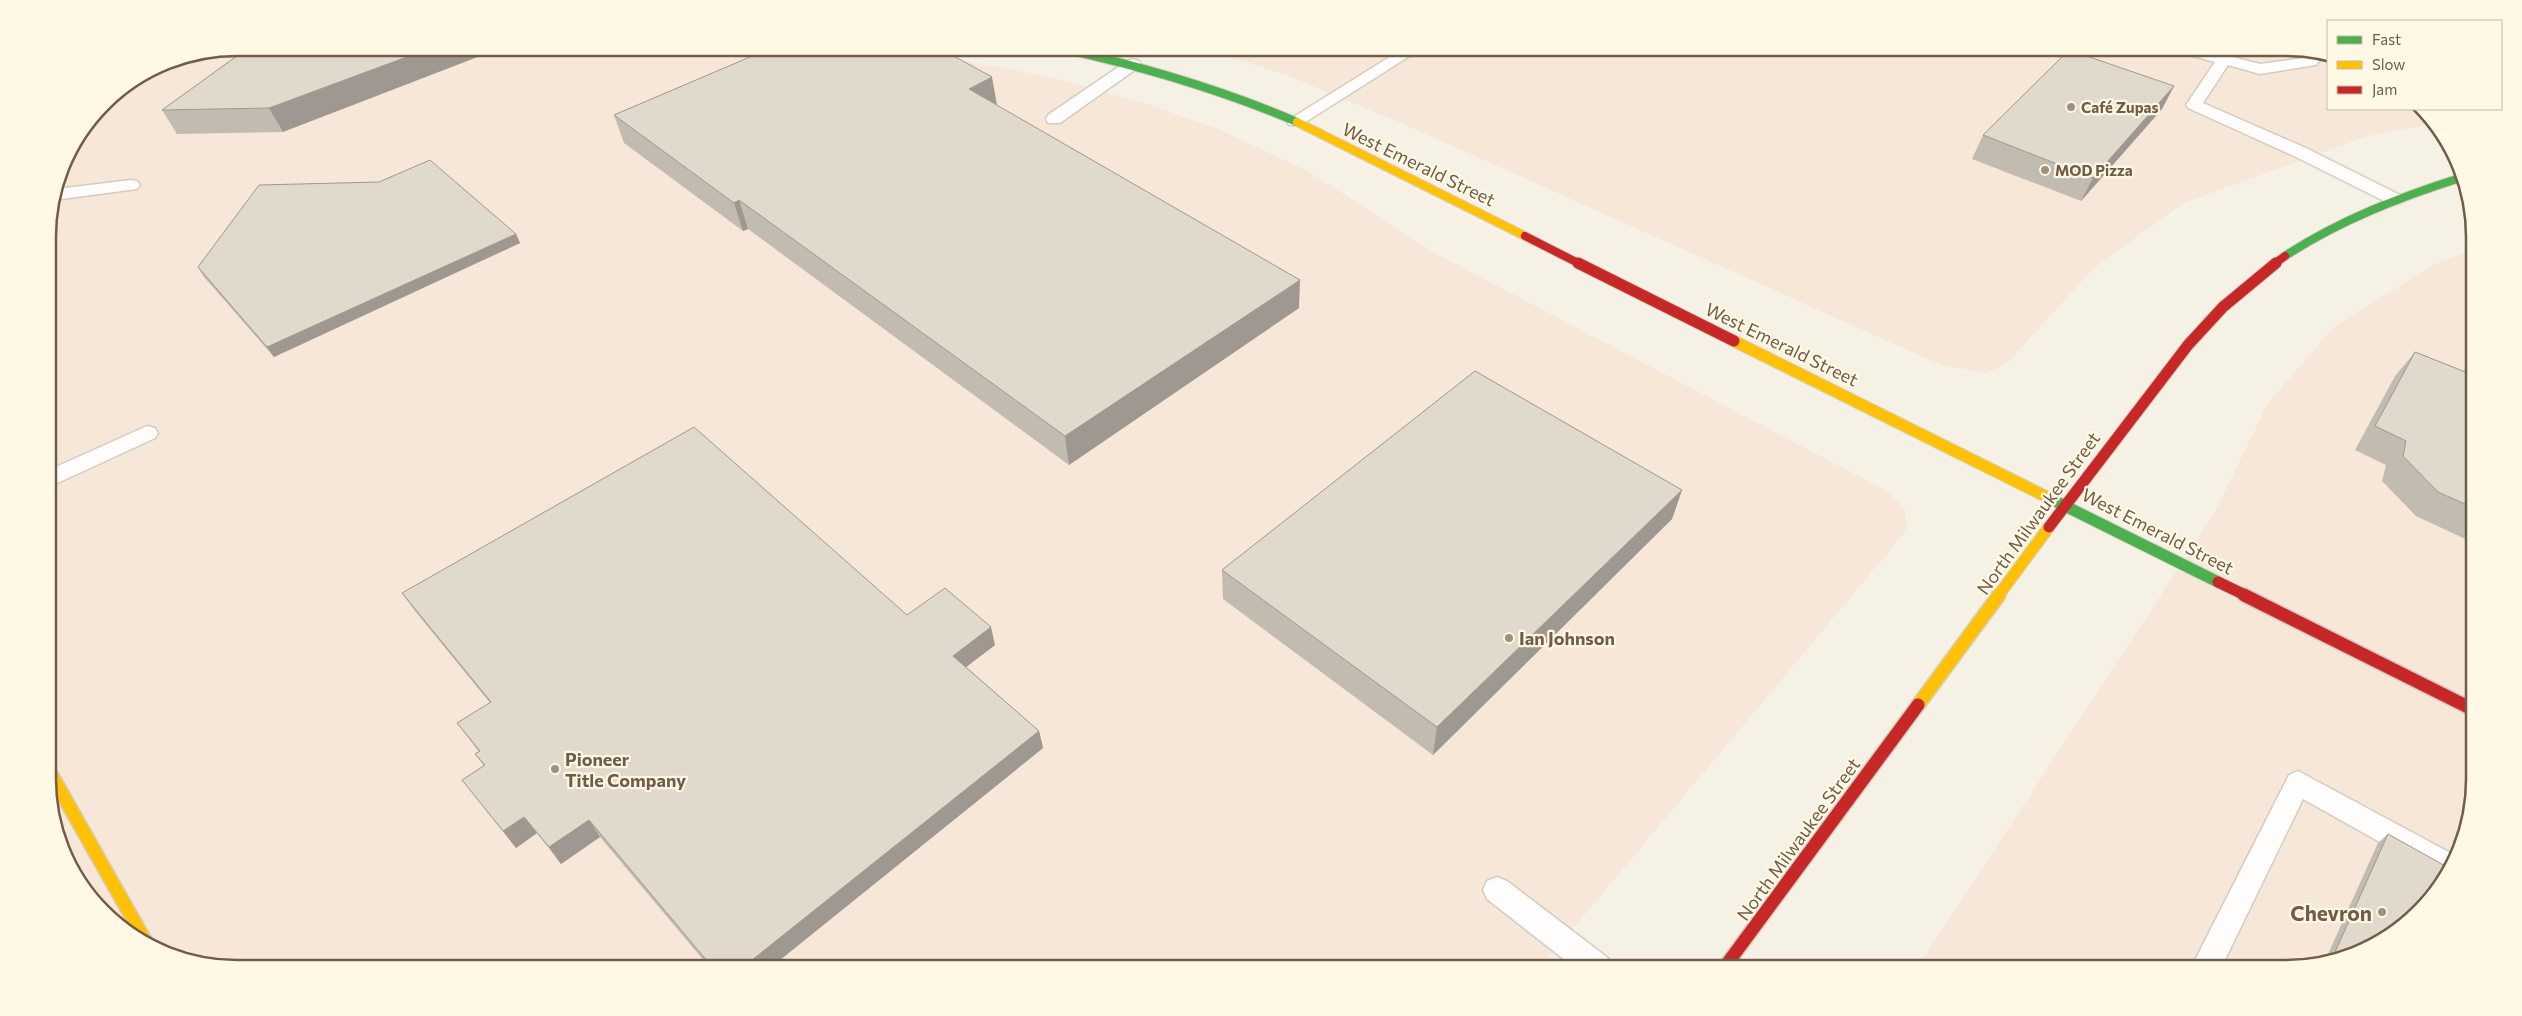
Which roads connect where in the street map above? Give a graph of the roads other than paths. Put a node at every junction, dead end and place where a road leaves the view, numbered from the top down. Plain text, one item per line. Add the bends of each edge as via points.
1 (1096, 56) edge
2 (1401, 56) edge
3 (2209, 56) edge
4 (2313, 59) edge
5 (2224, 60) junction
6 (1133, 64) junction
7 (1054, 119) dead end
8 (1295, 121) junction
9 (2456, 179) edge
10 (130, 185) dead end
11 (61, 194) edge
12 (2394, 199) junction
13 (147, 433) dead end
14 (56, 476) edge
15 (2066, 504) junction
16 (2466, 706) edge
17 (56, 784) edge
18 (2445, 864) edge
19 (1497, 890) dead end
20 (138, 930) edge
21 (1588, 960) edge
22 (1730, 960) edge
23 (2210, 960) edge

1 - 6 main road, West Emerald Street
2 - 8 lane
3 - 5 lane
4 - 5 lane via 2310,62 2260,69
5 - 12 lane via 2194,105 2300,152
6 - 7 lane
6 - 8 main road, West Emerald Street
8 - 15 main road, West Emerald Street
9 - 12 main road, North Milwaukee Street
10 - 11 lane
12 - 15 main road, North Milwaukee Street via 2300,245 2256,275 2220,307 2177,356
13 - 14 lane
15 - 16 main road, West Emerald Street
15 - 22 main road, North Milwaukee Street
17 - 20 main road
18 - 23 lane via 2298,783
19 - 21 lane

